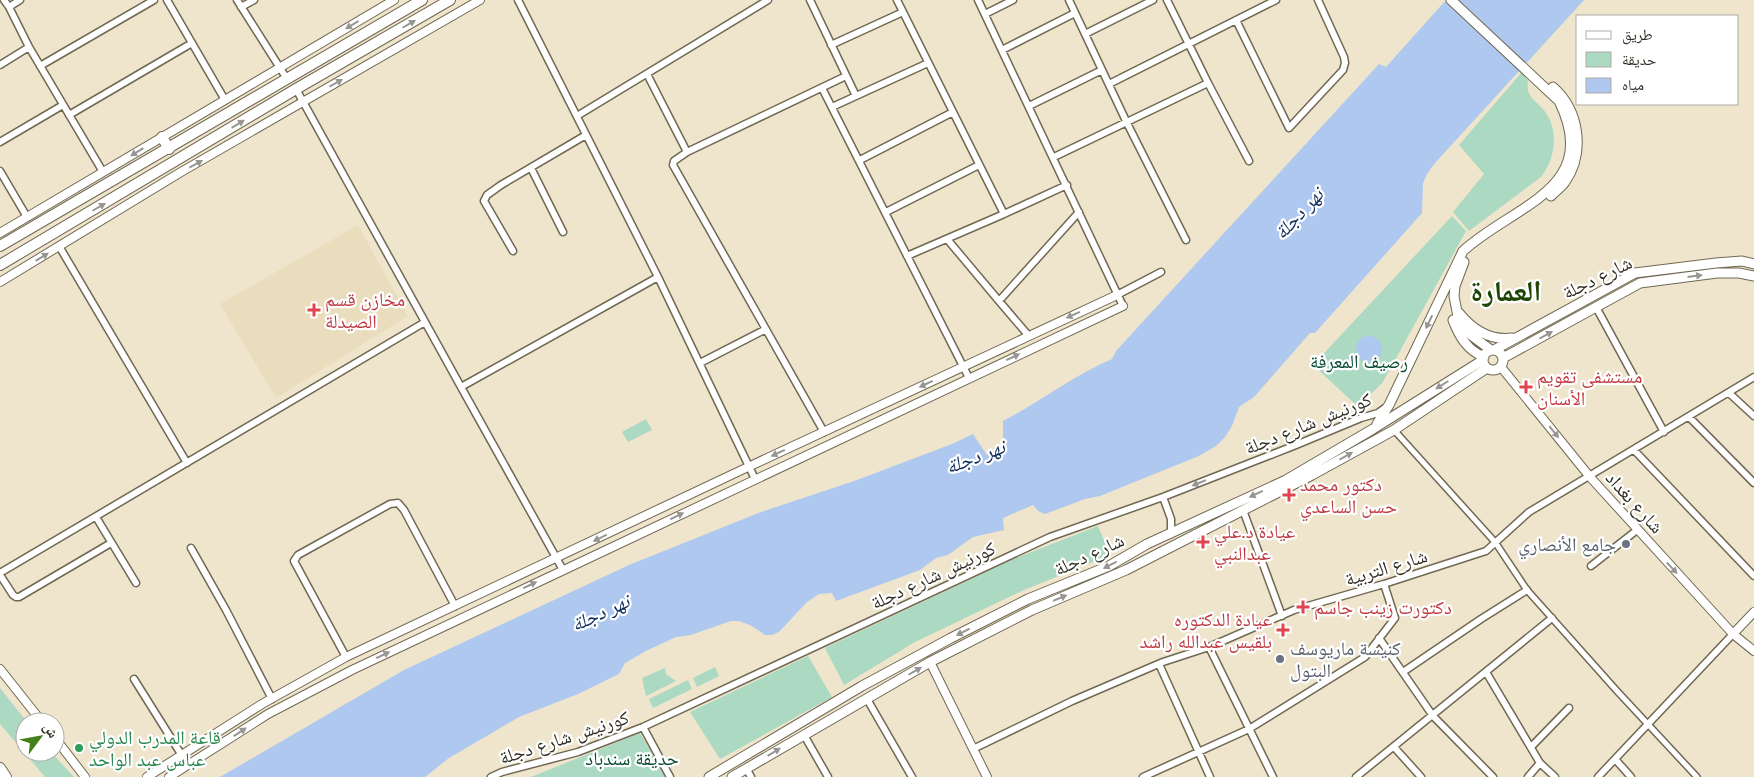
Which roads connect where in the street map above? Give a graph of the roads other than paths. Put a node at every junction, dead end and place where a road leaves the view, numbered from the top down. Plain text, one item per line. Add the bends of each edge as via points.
1 (4, 0) edge
2 (20, 0) edge
3 (154, 0) edge
4 (167, 0) edge
5 (236, 0) edge
6 (254, 0) edge
7 (394, 0) edge
8 (422, 0) edge
9 (450, 0) edge
10 (480, 0) edge
11 (518, 0) edge
12 (768, 0) edge
13 (810, 0) edge
14 (897, 0) edge
15 (978, 0) edge
16 (1013, 0) edge
17 (1069, 0) edge
18 (1153, 0) edge
19 (1167, 0) edge
20 (1276, 0) edge
21 (1318, 0) edge
22 (1452, 0) edge
23 (1456, 0) edge
24 (9, 6) junction
25 (241, 7) junction
26 (903, 12) junction
27 (1075, 13) junction
28 (985, 14) junction
29 (1236, 20) junction
30 (1085, 34) junction
31 (192, 43) junction
32 (1188, 44) junction
33 (831, 45) junction
34 (29, 47) junction
35 (1002, 50) junction
36 (928, 63) junction
37 (0, 65) edge
38 (40, 66) junction
39 (280, 68) junction
40 (1102, 70) junction
41 (647, 74) junction
42 (846, 76) junction
43 (287, 79) junction
44 (1208, 83) junction
45 (1109, 84) junction
46 (822, 88) junction
47 (296, 89) junction
48 (856, 96) junction
49 (225, 100) junction
50 (303, 102) junction
51 (63, 105) junction
52 (1029, 106) junction
53 (832, 108) junction
54 (953, 112) junction
55 (69, 115) junction
56 (577, 116) junction
57 (1127, 123) junction
58 (586, 135) junction
59 (162, 137) junction
60 (0, 142) edge
61 (168, 149) junction
62 (688, 152) junction
63 (1054, 157) junction
64 (860, 160) junction
65 (1250, 161) dead end
66 (174, 162) junction
67 (979, 165) junction
68 (531, 168) junction
69 (0, 171) edge
70 (102, 172) junction
71 (181, 172) junction
72 (1066, 184) junction
73 (886, 212) junction
74 (1080, 212) junction
75 (1004, 214) junction
76 (27, 217) junction
77 (563, 232) dead end
78 (0, 233) edge
79 (947, 239) junction
80 (1186, 240) dead end
81 (0, 246) edge
82 (59, 246) junction
83 (512, 251) dead end
84 (908, 256) junction
85 (1754, 264) edge
86 (0, 265) edge
87 (1161, 272) dead end
88 (1754, 276) edge
89 (658, 277) junction
90 (1453, 279) junction
91 (0, 282) edge
92 (1117, 295) junction
93 (999, 301) junction
94 (1123, 306) joint
95 (1596, 307) junction
96 (1456, 309) junction
97 (424, 322) junction
98 (766, 329) junction
99 (1028, 336) junction
100 (1515, 338) junction
101 (1488, 357) junction
102 (1502, 362) junction
103 (700, 364) junction
104 (963, 366) junction
105 (1754, 377) edge
106 (969, 378) junction
107 (461, 387) junction
108 (1729, 393) junction
109 (1389, 405) junction
110 (1754, 416) edge
111 (1689, 417) junction
112 (1373, 429) junction
113 (1394, 430) junction
114 (824, 432) junction
115 (1664, 432) junction
116 (1634, 450) junction
117 (187, 463) junction
118 (748, 467) junction
119 (1590, 477) junction
120 (754, 479) junction
121 (1754, 483) edge
122 (1163, 497) junction
123 (1243, 510) junction
124 (96, 516) junction
125 (624, 526) junction
126 (1637, 530) junction
127 (1171, 534) junction
128 (630, 539) junction
129 (1495, 542) junction
130 (111, 543) junction
131 (191, 548) dead end
132 (556, 558) junction
133 (1591, 566) dead end
134 (563, 570) junction
135 (0, 574) edge
136 (1754, 576) edge
137 (136, 583) dead end
138 (1384, 584) junction
139 (1527, 590) junction
140 (455, 606) junction
141 (1754, 612) edge
142 (1282, 616) junction
143 (1552, 618) junction
144 (1733, 634) junction
145 (1379, 638) junction
146 (1209, 647) junction
147 (1754, 651) edge
148 (346, 657) junction
149 (930, 662) junction
150 (1159, 664) junction
151 (0, 669) edge
152 (1403, 672) junction
153 (1486, 672) junction
154 (134, 679) dead end
155 (272, 699) junction
156 (867, 699) junction
157 (1569, 708) dead end
158 (34, 712) edge
159 (1433, 716) junction
160 (1649, 724) junction
161 (643, 727) junction
162 (1250, 729) junction
163 (804, 734) junction
164 (1531, 746) junction
165 (1394, 747) junction
166 (973, 749) junction
167 (65, 751) edge
168 (1199, 752) junction
169 (181, 754) junction
170 (1615, 759) junction
171 (1540, 763) junction
172 (0, 768) edge
173 (746, 768) junction
174 (6, 777) edge
175 (86, 777) edge
176 (147, 777) edge
177 (169, 777) edge
178 (491, 777) edge
179 (670, 777) edge
180 (708, 777) edge
181 (732, 777) edge
182 (752, 777) edge
183 (828, 777) edge
184 (912, 777) edge
185 (987, 777) edge
186 (1143, 777) edge
187 (1210, 777) edge
188 (1273, 777) edge
189 (1356, 777) edge
190 (1421, 777) edge
191 (1493, 777) edge
192 (1528, 777) edge
193 (1555, 777) edge
194 (1598, 777) edge
195 (1631, 777) edge
196 (1697, 777) edge

1 - 24 street
2 - 24 street
3 - 38 street
4 - 31 street
5 - 25 street
6 - 25 street
7 -> 39 street
8 - 43 main road
47 -> 9 main road
50 -> 10 street
11 - 56 street
12 - 41 street
13 - 33 street
14 - 26 street
15 - 28 street
16 - 28 street
17 - 27 street
18 - 30 street
19 - 32 street
20 - 29 street
21 - 29 street via 1345,63 1343,70 1289,128
22 - 90 main road via 1559,101 1566,114 1572,152 1560,178 1551,188 1463,251
23 - 90 main road via 1563,96 1575,123 1578,153 1564,184 1480,244 1466,256
24 - 34 street
25 - 39 street
26 - 33 street
26 - 36 street
27 - 30 street
27 - 35 street
28 - 35 street
29 - 32 street
30 - 40 street
31 - 49 street
31 - 55 street
32 - 44 street
32 - 45 street
33 - 42 street
34 - 37 street
34 - 38 street
35 - 52 street
36 - 48 street
36 - 54 street
38 - 51 street
39 - 43 street
39 - 49 street
40 - 45 street
40 - 52 street
41 - 56 street
41 - 62 street
42 - 46 street
42 - 48 street
43 - 61 main road
44 - 57 street
44 - 65 street
45 - 57 street
46 - 53 street
46 - 62 street
47 - 50 street
66 -> 47 main road
48 - 53 street
49 - 59 street
71 -> 50 street
50 - 97 street
51 - 55 street
51 - 60 street
52 - 63 street
53 - 64 street
54 - 64 street
54 - 67 street
55 - 70 street
56 - 58 street
57 - 63 street
57 - 80 street
58 - 68 street
58 - 89 street
59 - 61 main road
59 -> 70 street
61 - 81 main road
62 - 98 street via 673,165
63 - 72 street
64 - 73 street
66 - 71 main road
86 -> 66 main road
67 - 73 street
67 - 75 street
68 - 77 street
68 - 83 street via 487,195 484,202
69 - 76 street
70 - 76 street
71 - 82 street
72 - 74 street
72 - 75 street
73 - 84 street
74 - 92 street
74 - 93 street
75 - 79 street
76 - 78 street
79 - 84 street
79 - 93 street
91 -> 82 street
82 - 117 street
84 - 104 street
85 - 100 main road, شارع دجلة via 1742,261 1635,273
87 - 92 street
95 -> 88 main road, شارع دجلة via 1640,283 1717,273
89 - 103 street
89 - 107 street
90 - 96 main road
90 - 101 main road via 1448,294 1455,327 1468,347
90 -> 109 main road
92 - 94 street
92 -> 99 street
93 - 99 street
106 -> 94 street
102 -> 95 main road, شارع دجلة
95 - 115 street
96 - 100 main road via 1467,323 1483,334
96 - 101 main road via 1464,330
97 - 107 street
97 - 117 street
98 - 103 street
98 - 114 street
99 - 104 street
100 - 101 main road, شارع دجلة
101 - 102 main road via 1500,352
101 - 102 main road via 1493,370
101 -> 112 main road, شارع دجلة
101 - 113 main road, شارع دجلة
102 -> 119 street, شارع بغداد
103 - 118 street
104 - 106 street
104 -> 114 street
105 - 108 street, شارع التربية
106 - 120 street
107 - 132 street
108 - 110 street
108 - 111 street, شارع التربية
109 - 112 main road
109 -> 122 street, كورنيش شارع دجلة via 1378,413
111 - 115 street, شارع التربية
111 - 121 street
112 -> 127 main road, شارع دجلة via 1286,480
123 -> 113 main road, شارع دجلة
113 - 129 street
114 -> 118 street
115 - 116 street, شارع التربية
116 - 119 street, شارع التربية
116 - 136 street
117 - 124 street
118 - 120 street
118 - 125 street
119 - 126 street, شارع بغداد
119 - 129 street, شارع التربية via 1529,512
128 -> 120 street
122 - 127 street via 1171,519
122 - 161 street, كورنيش شارع دجلة via 1050,537
123 - 142 street
149 -> 123 main road, شارع دجلة via 1032,610 1126,570
124 - 130 street
124 - 135 street
125 - 128 street
125 -> 132 street
126 - 133 street
126 -> 144 street, شارع بغداد
127 -> 180 main road, شارع دجلة via 951,638 862,686
128 - 134 street
129 - 138 street, شارع التربية via 1486,551
129 - 139 street
130 - 135 street via 16,598
130 - 137 street
131 - 155 street
132 - 134 street
132 - 140 street
177 -> 134 street via 312,690
138 - 142 street, شارع التربية via 1315,603
138 - 145 street via 1395,618
139 - 143 street
139 - 152 street
140 - 148 street
140 - 148 street via 404,510 398,503 390,504 298,555 294,561
141 - 144 street
142 - 146 street, شارع التربية
143 - 153 street
143 - 160 street
144 - 147 street, شارع بغداد
144 - 160 street
145 - 152 street
145 - 162 street via 1365,657
146 - 150 street, شارع التربية
146 - 162 street
148 - 155 street
156 -> 149 main road, شارع دجلة
149 - 166 street
150 - 166 street, شارع التربية via 1072,701
150 - 168 street
151 - 158 street
152 - 159 street
153 - 159 street
153 - 164 street
154 - 169 street
155 - 169 street
156 - 163 main road, شارع دجلة
156 - 184 street
157 - 164 street
159 - 165 street
159 - 191 street
160 - 170 street
160 - 196 street
161 - 178 street, كورنيش شارع دجلة via 578,752
161 - 179 street
162 - 168 street
162 - 188 street
173 -> 163 main road, شارع دجلة
163 - 183 street
164 - 171 street
165 - 189 street
165 - 190 street
166 - 185 street
167 - 175 street
168 - 186 street
168 - 187 street
169 - 176 street
170 - 194 street
170 - 195 street
171 - 192 street
171 - 193 street
172 - 174 main road
173 - 181 main road, شارع دجلة
173 - 182 street

